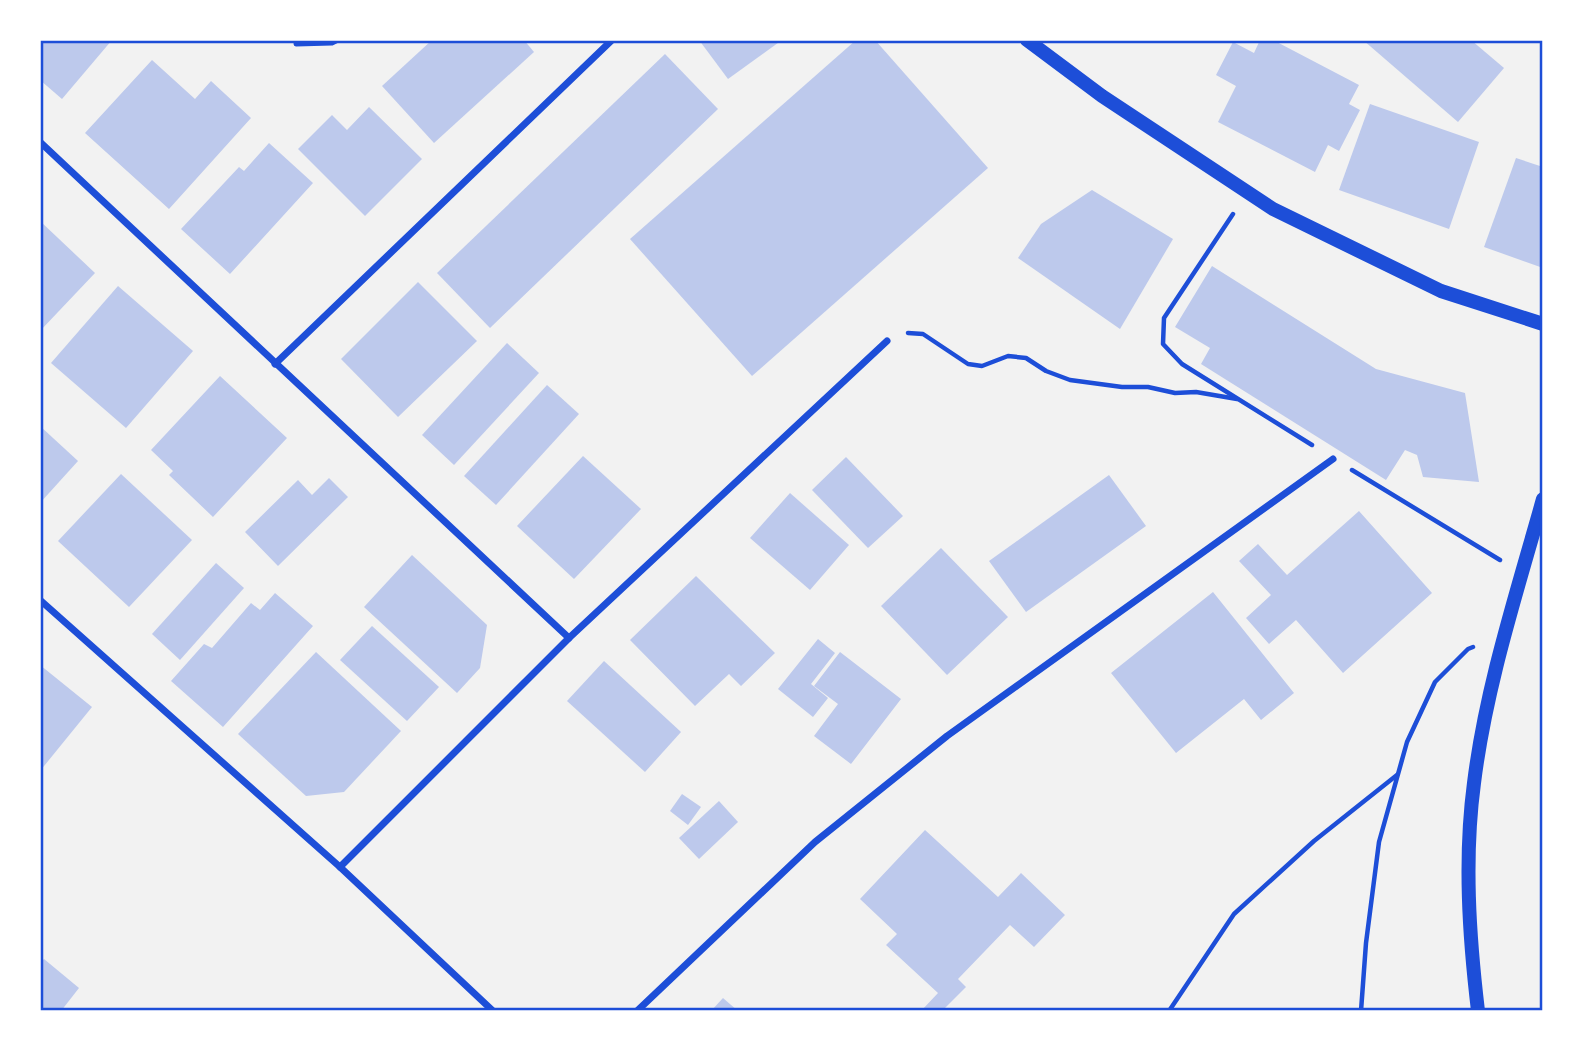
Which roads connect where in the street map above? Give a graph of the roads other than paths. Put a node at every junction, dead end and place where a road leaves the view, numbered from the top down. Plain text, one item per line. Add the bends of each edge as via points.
1 (338, 40) edge
2 (612, 40) edge
3 (1030, 41) edge
4 (296, 44) dead end
5 (40, 142) edge
6 (1543, 324) edge
7 (887, 341) road end
8 (275, 364) junction
9 (1333, 458) road end
10 (1543, 499) edge
11 (40, 600) edge
12 (569, 638) junction
13 (340, 867) junction
14 (493, 1011) edge
15 (637, 1011) edge
16 (1478, 1011) edge

1 - 4 lane
2 - 8 street
3 - 6 main road via 1102,96 1248,193 1441,291
5 - 8 street
7 - 12 street
8 - 12 street
9 - 15 street via 947,736 815,842
10 - 16 main road via 1493,683 1474,783 1468,869
11 - 13 street
12 - 13 street
13 - 14 street

